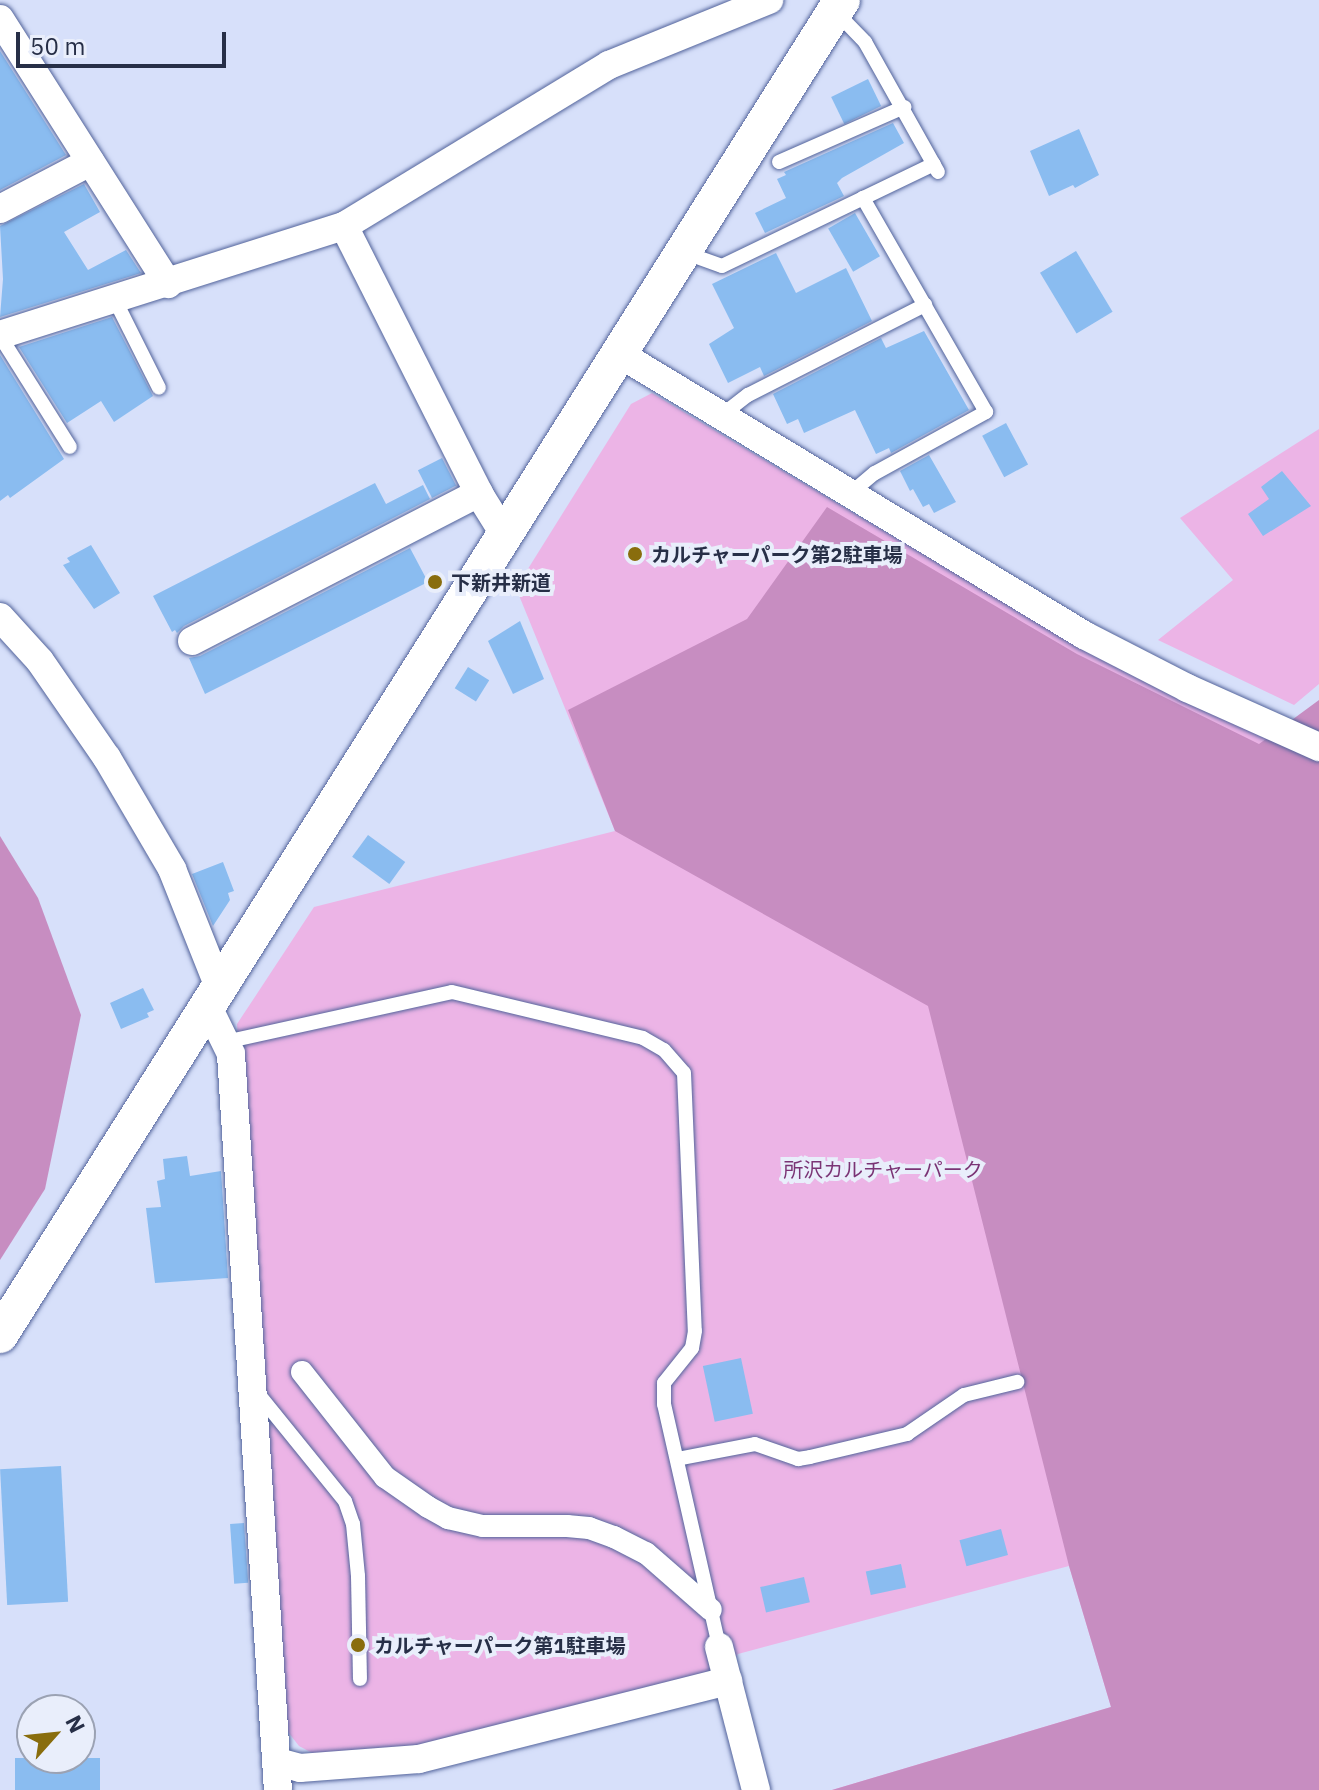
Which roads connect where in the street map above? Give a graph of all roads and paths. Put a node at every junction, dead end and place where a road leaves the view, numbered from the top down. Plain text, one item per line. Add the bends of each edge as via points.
1 (769, 0) edge
2 (839, 6) edge
3 (4, 32) edge
4 (904, 107) junction
5 (90, 162) junction
6 (779, 162) dead end
7 (863, 198) junction
8 (0, 209) edge
9 (344, 226) junction
10 (682, 252) junction
11 (168, 284) junction
12 (115, 300) junction
13 (925, 305) junction
14 (0, 335) edge
15 (618, 353) junction
16 (159, 388) dead end
17 (722, 415) junction
18 (70, 447) dead end
19 (852, 492) junction
20 (479, 493) junction
21 (504, 534) junction
22 (0, 617) edge
23 (192, 641) dead end
24 (1319, 747) edge
25 (213, 997) junction
26 (225, 1042) junction
27 (0, 1335) edge
28 (302, 1372) dead end
29 (1017, 1382) dead end
30 (255, 1390) junction
31 (677, 1459) junction
32 (711, 1610) junction
33 (719, 1647) joint
34 (360, 1679) dead end
35 (728, 1681) junction
36 (278, 1776) edge
37 (756, 1790) edge

1 - 9 street via 609,65
2 - 4 lane
2 - 10 street
3 - 5 street
4 - 6 lane
4 - 7 lane via 936,168
5 - 8 street
5 - 11 street
7 - 10 lane via 722,266
7 - 13 lane
9 - 11 street
9 - 20 street
10 - 15 street
11 - 12 street
12 - 14 street
12 - 16 lane
13 - 17 lane via 748,395
13 - 19 lane via 986,412 875,473
14 - 18 lane
15 - 17 street
15 - 21 street
17 - 19 street
19 - 24 street via 1084,635
20 - 21 street
20 - 23 street
21 - 25 street
22 - 25 street via 40,661 107,758 172,869
25 - 26 street
25 - 27 street
26 - 30 street via 231,1054
26 - 31 lane via 452,992 643,1038 664,1050 684,1073 695,1331 692,1348 664,1383
28 - 32 street via 385,1477 428,1507 483,1526 567,1526 614,1537 646,1553
29 - 31 lane via 964,1395 907,1434 810,1457 798,1459 755,1444
30 - 34 lane via 345,1501 358,1576
30 - 36 street
31 - 32 lane
32 - 33 lane
33 - 35 street
35 - 36 street via 419,1759 300,1768
35 - 37 street

